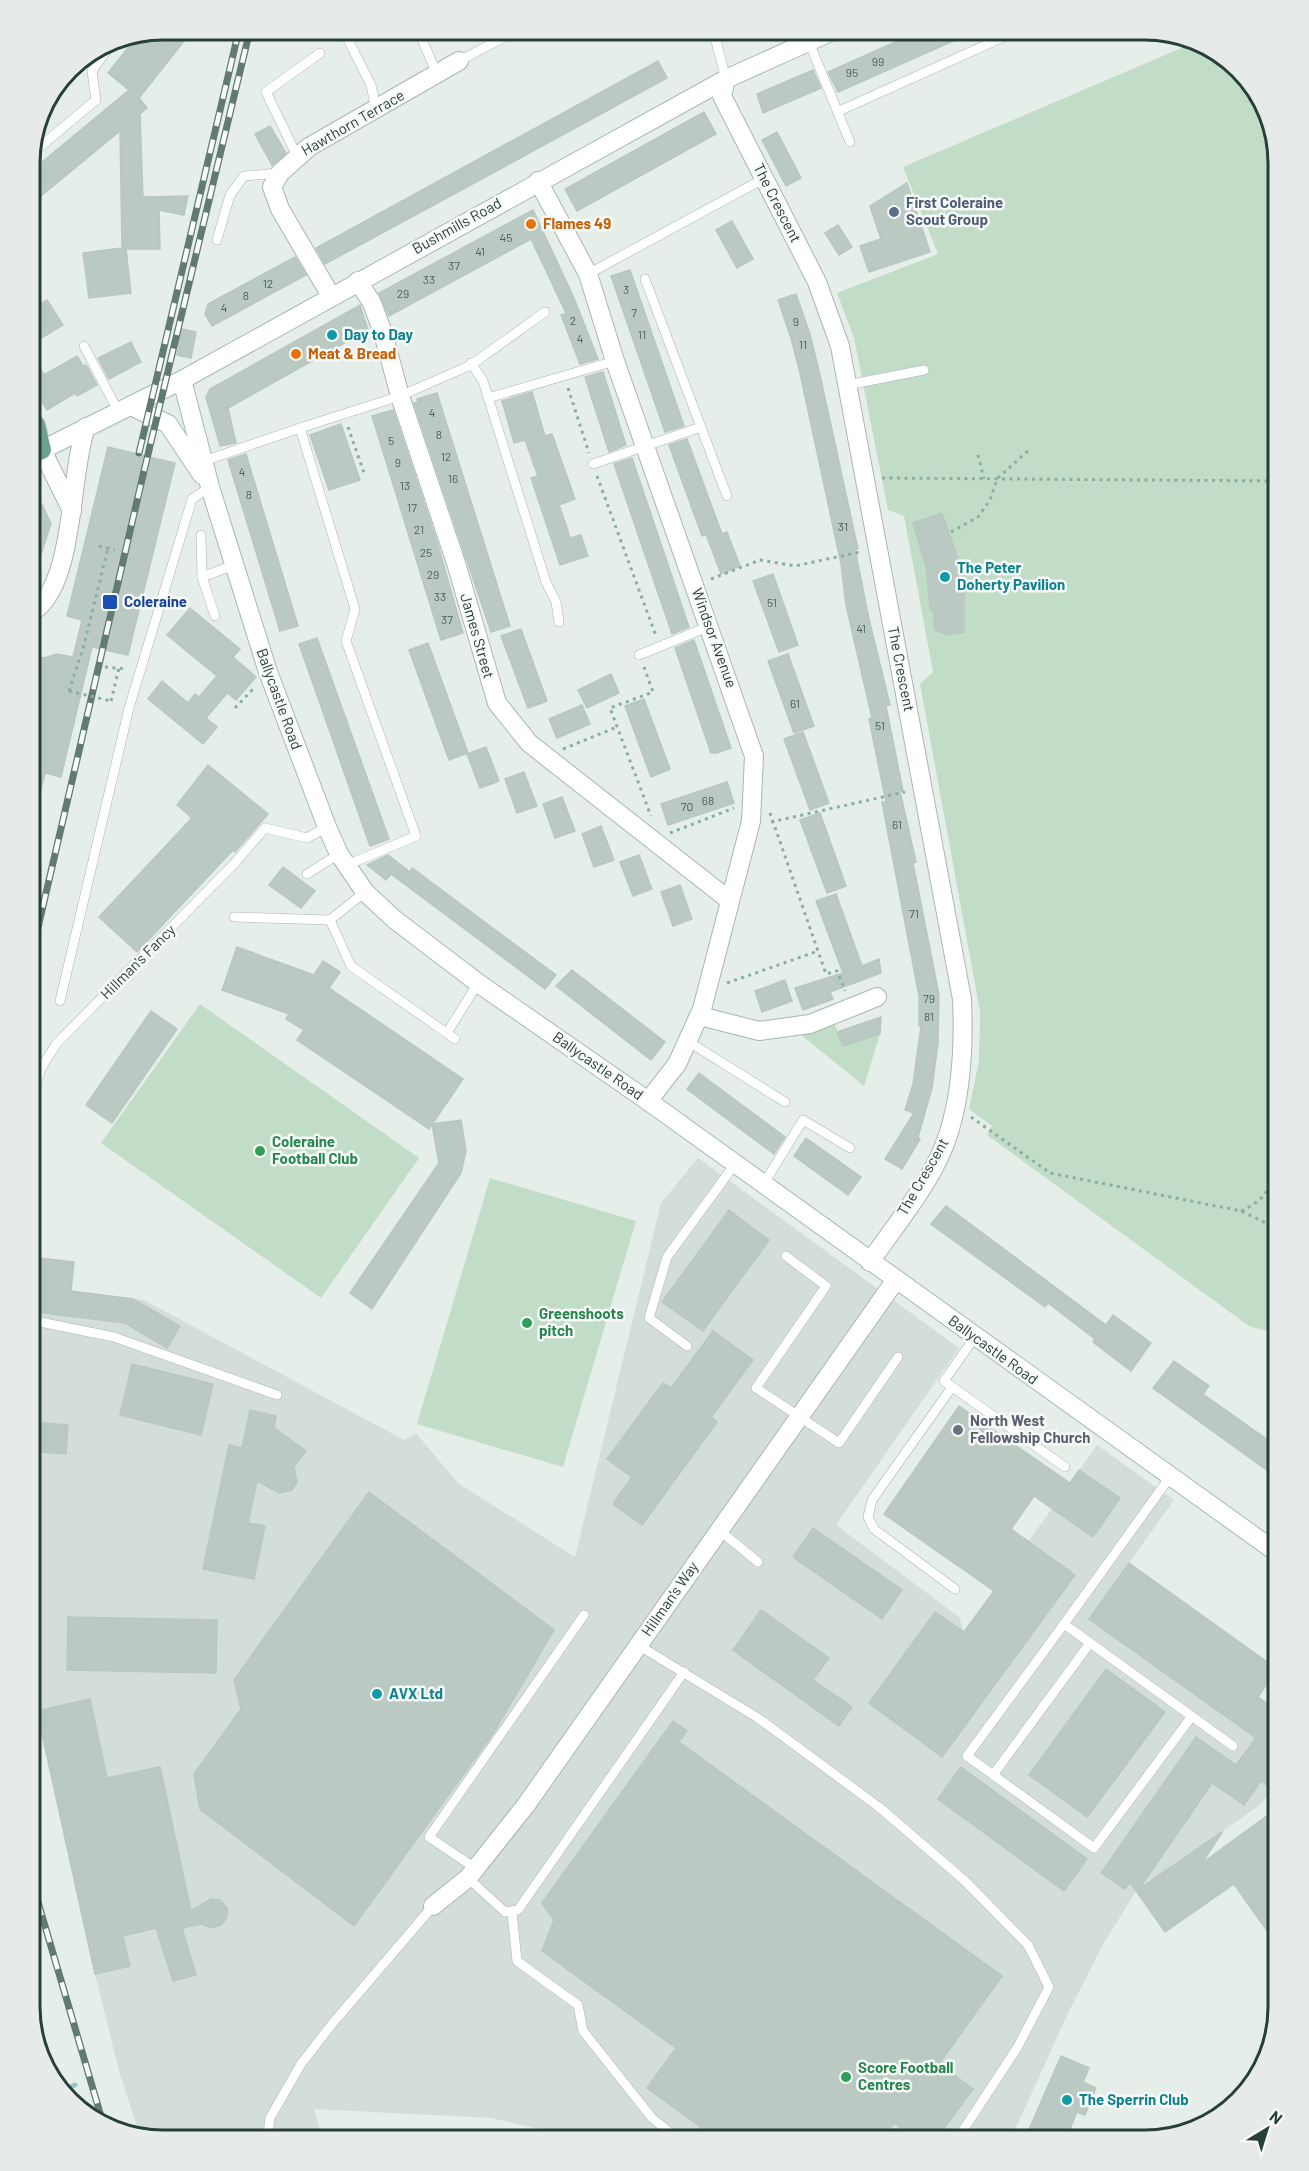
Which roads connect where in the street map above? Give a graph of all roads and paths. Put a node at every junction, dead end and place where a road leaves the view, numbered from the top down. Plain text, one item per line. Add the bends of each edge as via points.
1 (349, 41) edge
2 (423, 41) edge
3 (498, 41) edge
4 (716, 41) edge
5 (995, 41) edge
6 (809, 42) joint
7 (320, 53) dead end
8 (101, 57) edge
9 (459, 62) joint
10 (437, 74) junction
11 (726, 80) junction
12 (376, 109) junction
13 (839, 111) junction
14 (850, 142) dead end
15 (43, 143) edge
16 (297, 156) junction
17 (280, 173) junction
18 (765, 178) junction
19 (538, 181) junction
20 (217, 240) dead end
21 (588, 274) junction
22 (645, 279) dead end
23 (358, 281) junction
24 (331, 296) junction
25 (545, 312) dead end
26 (84, 346) dead end
27 (615, 361) junction
28 (471, 363) junction
29 (924, 370) dead end
30 (565, 375) junction
31 (182, 380) junction
32 (847, 385) junction
33 (400, 396) junction
34 (488, 398) junction
35 (125, 408) junction
36 (344, 414) junction
37 (41, 425) edge
38 (701, 427) junction
39 (300, 428) junction
40 (84, 429) junction
41 (646, 446) junction
42 (1031, 448) dead end
43 (41, 451) edge
44 (978, 455) dead end
45 (41, 461) edge
46 (204, 461) junction
47 (593, 464) junction
48 (364, 473) dead end
49 (865, 478) junction
50 (984, 479) junction
51 (996, 479) junction
52 (1268, 481) edge
53 (210, 487) junction
54 (727, 496) dead end
55 (72, 511) junction
56 (951, 532) dead end
57 (201, 535) dead end
58 (99, 546) dead end
59 (108, 548) junction
60 (877, 548) junction
61 (115, 550) dead end
62 (234, 565) junction
63 (202, 577) junction
64 (695, 585) junction
65 (41, 606) edge
66 (215, 616) dead end
67 (559, 622) dead end
68 (710, 626) junction
69 (660, 646) junction
70 (639, 654) joint
71 (105, 667) dead end
72 (119, 669) junction
73 (141, 669) junction
74 (268, 672) junction
75 (235, 708) dead end
76 (617, 727) junction
77 (545, 757) junction
78 (924, 789) junction
79 (753, 801) junction
80 (769, 811) dead end
81 (773, 821) junction
82 (327, 827) junction
83 (750, 829) junction
84 (655, 839) junction
85 (343, 859) junction
86 (307, 874) dead end
87 (365, 892) junction
88 (729, 900) junction
89 (234, 917) dead end
90 (330, 920) junction
91 (818, 951) junction
92 (478, 983) junction
93 (708, 989) junction
94 (877, 997) dead end
95 (60, 1001) dead end
96 (851, 1008) junction
97 (699, 1016) junction
98 (447, 1033) junction
99 (455, 1039) dead end
100 (689, 1042) junction
101 (41, 1067) edge
102 (648, 1101) junction
103 (784, 1102) dead end
104 (955, 1105) junction
105 (850, 1148) dead end
106 (735, 1164) junction
107 (762, 1185) junction
108 (1268, 1193) edge
109 (1241, 1211) junction
110 (1268, 1224) edge
111 (786, 1256) dead end
112 (870, 1262) junction
113 (896, 1281) junction
114 (40, 1322) edge
115 (975, 1337) junction
116 (687, 1346) dead end
117 (898, 1358) dead end
118 (952, 1387) junction
119 (277, 1395) dead end
120 (798, 1418) junction
121 (1065, 1467) dead end
122 (1170, 1477) junction
123 (718, 1530) junction
124 (1268, 1546) edge
125 (758, 1562) dead end
126 (955, 1589) dead end
127 (584, 1615) dead end
128 (1064, 1624) junction
129 (1090, 1643) junction
130 (638, 1645) junction
131 (684, 1672) junction
132 (1192, 1716) junction
133 (1233, 1746) dead end
134 (993, 1775) junction
135 (471, 1873) junction
136 (434, 1906) joint
137 (513, 1912) junction
138 (268, 2130) edge
139 (667, 2130) edge
140 (963, 2130) edge

1 - 12 lane via 371,85
2 - 10 lane
3 - 9 lane
4 - 11 lane
5 - 13 lane
6 - 11 street, Bushmills Road
6 - 13 lane
7 - 16 lane via 266,92
8 - 15 lane via 92,70 96,100
9 - 10 street, Hawthorn Terrace
10 - 12 street, Hawthorn Terrace
11 - 18 street, The Crescent via 722,96
11 - 19 street, Bushmills Road
12 - 16 street, Hawthorn Terrace
13 - 14 lane
16 - 17 street, Hawthorn Terrace
17 - 20 lane via 244,176 230,195
17 - 24 street via 273,187 280,209
18 - 21 lane
18 - 32 street, The Crescent via 817,282 831,318
19 - 21 street, Windsor Avenue
19 - 23 street, Bushmills Road
21 - 27 street, Windsor Avenue
22 - 38 lane
23 - 24 street, Bushmills Road
23 - 33 street, James Street via 372,303 383,333
24 - 31 street, Bushmills Road
25 - 28 lane
26 - 35 lane
27 - 30 lane
27 - 41 street, Windsor Avenue
28 - 33 lane
28 - 34 lane
29 - 32 lane
30 - 34 lane
30 - 47 path
31 - 35 street, Bushmills Road
31 - 46 street, Ballycastle Road
32 - 49 street, The Crescent
33 - 36 lane
33 - 77 street, James Street via 456,563 497,703
34 - 67 lane via 546,582 556,602
35 - 40 street, Bushmills Road
35 - 53 street via 168,424
36 - 39 lane
36 - 48 path
37 - 40 street, Bushmills Road via 52,430
38 - 41 lane
38 - 54 lane
39 - 46 lane
39 - 85 lane via 355,609 346,641 416,836
40 - 43 street, Bushmills Road
40 - 55 street
41 - 47 lane
41 - 64 street, Windsor Avenue
42 - 51 path
44 - 50 path
45 - 55 street
46 - 53 street, Ballycastle Road
47 - 69 path
49 - 50 path
49 - 60 street, The Crescent
50 - 51 path
51 - 52 path
51 - 56 path via 990,500 978,517
53 - 62 street, Ballycastle Road
53 - 73 lane via 192,499
55 - 65 street via 52,588
57 - 63 lane
58 - 59 path
59 - 61 path
59 - 72 path, bridge via 69,691 111,701
60 - 64 path via 795,566 760,560
60 - 78 street, The Crescent
62 - 63 lane
62 - 74 street, Ballycastle Road
63 - 66 lane
64 - 68 street, Windsor Avenue
68 - 69 lane
68 - 79 street, Windsor Avenue via 754,756
69 - 70 lane
70 - 76 path via 653,692 610,708
71 - 72 path
72 - 73 path
73 - 95 lane
74 - 75 path
74 - 82 street, Ballycastle Road
76 - 77 path
76 - 84 path
77 - 84 street, James Street
78 - 81 path
78 - 104 street, The Crescent via 962,999 964,1033
79 - 83 street, Windsor Avenue
79 - 84 path
80 - 81 path
81 - 83 path
81 - 91 path
82 - 85 street, Ballycastle Road
82 - 101 lane, Hillman's Fancy via 307,838 265,828 57,1043
83 - 88 street, Windsor Avenue
84 - 88 street, James Street
85 - 86 lane
85 - 87 street, Ballycastle Road
87 - 90 lane
87 - 92 street, Ballycastle Road
88 - 93 street, Windsor Avenue
89 - 90 lane
90 - 98 lane via 351,966
91 - 93 path
91 - 96 path via 826,974 837,971
92 - 98 lane
92 - 102 street, Ballycastle Road
93 - 97 street, Windsor Avenue
94 - 96 street
96 - 97 street via 810,1024 759,1031
97 - 100 street, Windsor Avenue
98 - 99 lane
100 - 102 street, Windsor Avenue
100 - 103 lane
102 - 106 street, Ballycastle Road
104 - 109 path via 1050,1173
104 - 112 street, The Crescent via 949,1133 936,1160
105 - 107 lane via 803,1120
106 - 107 street, Ballycastle Road
106 - 116 lane via 667,1257 649,1318
107 - 112 street, Ballycastle Road
108 - 109 path
109 - 110 path
111 - 120 lane via 826,1286 756,1388
112 - 113 street, Ballycastle Road
113 - 115 street, Ballycastle Road
113 - 120 street, Hillman's Way
114 - 119 lane via 114,1337
115 - 118 lane via 944,1381
115 - 122 street, Ballycastle Road
117 - 120 lane via 839,1443
118 - 121 lane
118 - 126 lane via 872,1500 867,1517 874,1529
120 - 123 street, Hillman's Way
122 - 124 street, Ballycastle Road
122 - 128 lane
123 - 125 lane
123 - 130 street, Hillman's Way
127 - 135 lane via 429,1837
128 - 129 lane
128 - 134 lane via 967,1756
129 - 132 lane
129 - 134 lane
130 - 131 lane
130 - 135 street, Hillman's Way via 526,1805
131 - 137 lane via 525,1903
131 - 140 lane via 808,1752 879,1807 965,1881 1028,1945 1049,1987 1017,2048
132 - 133 lane
132 - 134 lane via 1094,1848
135 - 136 street, Hillman's Way
135 - 137 lane via 498,1907
136 - 138 lane via 302,2064 270,2118
137 - 139 lane via 517,1961 578,2005 583,2031 652,2118

